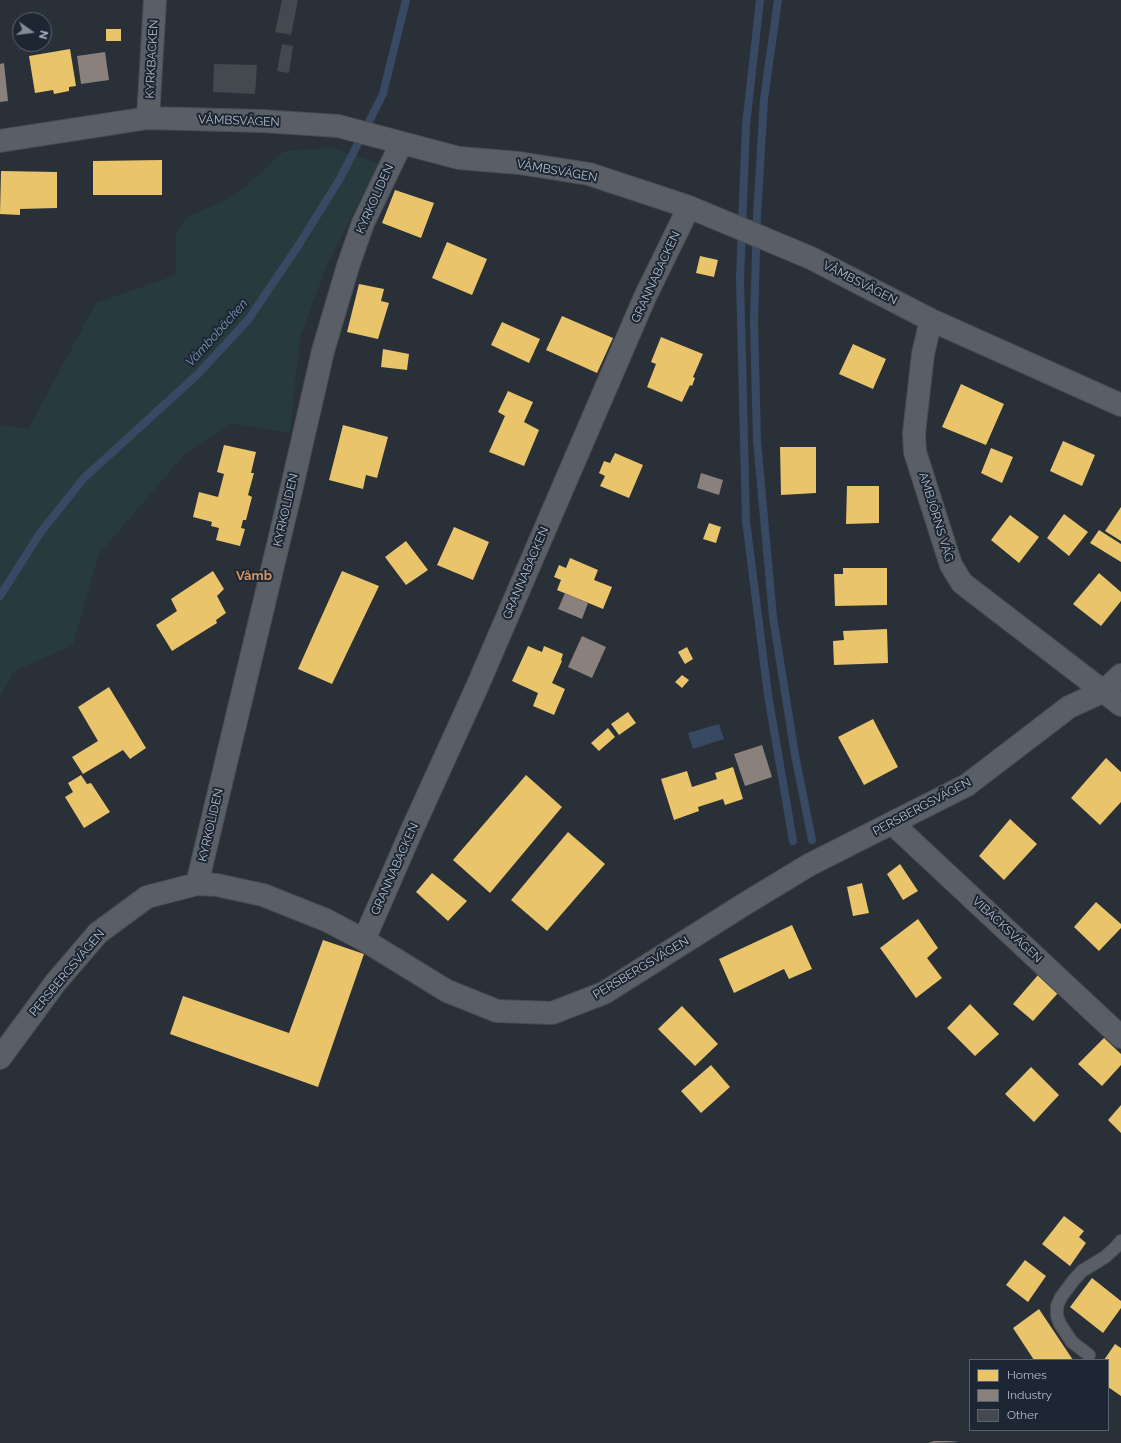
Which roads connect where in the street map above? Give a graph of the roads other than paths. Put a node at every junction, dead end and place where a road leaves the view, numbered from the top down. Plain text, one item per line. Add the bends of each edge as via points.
1 (155, 0) edge
2 (148, 118) junction
3 (0, 141) edge
4 (396, 142) junction
5 (690, 207) junction
6 (931, 320) junction
7 (1121, 405) edge
8 (1121, 676) edge
9 (1104, 691) junction
10 (1121, 704) edge
11 (893, 824) junction
12 (197, 884) junction
13 (364, 940) junction
14 (1121, 1037) edge
15 (0, 1058) edge
16 (1121, 1240) edge
17 (1089, 1355) dead end

1 - 2 street, KYRKBACKEN
2 - 3 street, VÅMBSVÄGEN
2 - 4 street, VÅMBSVÄGEN via 338,126
4 - 5 street, VÅMBSVÄGEN via 459,158 519,163 589,174
4 - 12 street, KYRKOLIDEN via 363,223 323,351
5 - 6 street, VÅMBSVÄGEN via 811,258
5 - 13 street, GRANNABACKEN via 646,297
6 - 7 street, VÅMBSVÄGEN
6 - 9 street, AMBJÖRNS VÄG via 923,354 914,433 915,452 950,565 962,583
8 - 9 street, PERSBERGSVÄGEN
9 - 10 street, AMBJÖRNS VÄG
9 - 11 street, PERSBERGSVÄGEN via 1070,708 967,785
11 - 13 street, PERSBERGSVÄGEN via 809,865 604,993 552,1013 497,1011 446,991
11 - 14 street, VIBÄCKSVÄGEN
12 - 13 street, PERSBERGSVÄGEN via 217,885 263,895 326,920
12 - 15 street, PERSBERGSVÄGEN via 147,897 98,933 56,982
16 - 17 lane via 1105,1257 1082,1271 1057,1306 1060,1324 1072,1342

